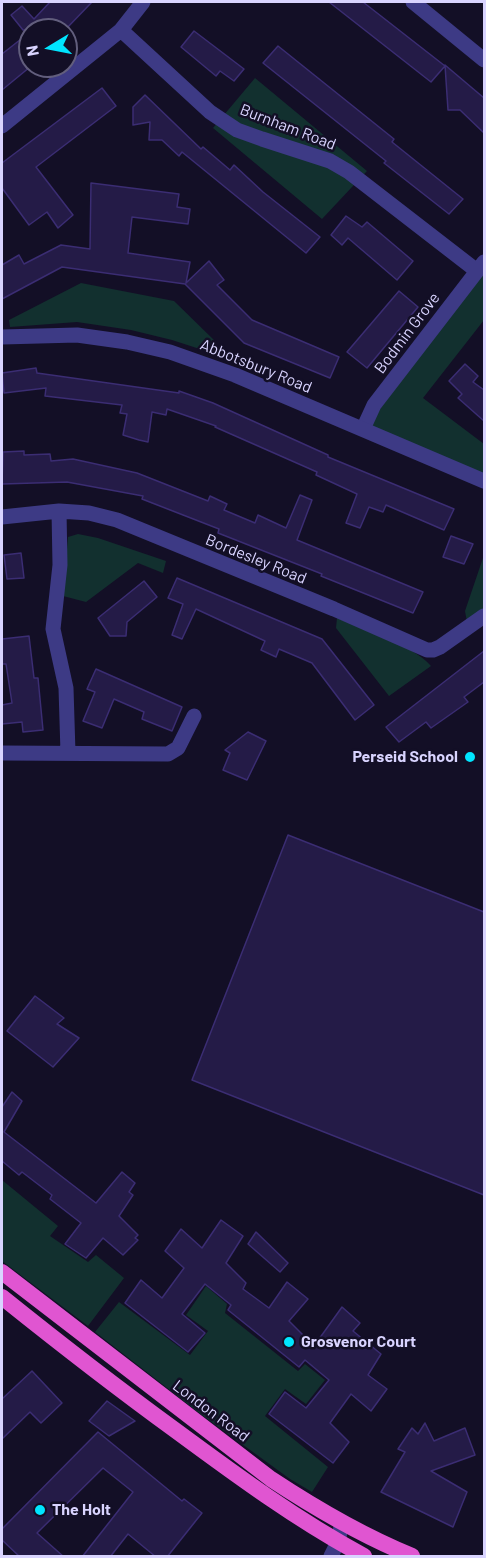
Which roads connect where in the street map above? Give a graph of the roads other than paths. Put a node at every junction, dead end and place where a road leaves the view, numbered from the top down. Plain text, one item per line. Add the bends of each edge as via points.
1 (143, 2) edge
2 (413, 2) edge
3 (121, 30) junction
4 (484, 60) edge
5 (2, 126) edge
6 (481, 267) edge
7 (2, 337) edge
8 (363, 429) junction
9 (484, 482) edge
10 (59, 511) junction
11 (2, 517) edge
12 (484, 616) edge
13 (194, 716) dead end
14 (2, 753) edge
15 (68, 753) junction
16 (2, 1272) edge
17 (2, 1297) edge
18 (342, 1522) junction
19 (335, 1549) edge
20 (364, 1557) edge
21 (412, 1557) edge

1 - 3 street
2 - 4 street
3 - 5 street
3 - 6 street, Burnham Road via 210,112 262,140 330,161 350,172
6 - 8 street, Bodmin Grove via 374,405
7 - 8 street, Abbotsbury Road via 77,335 170,351
8 - 9 street, Abbotsbury Road
10 - 11 street, Bordesley Road
10 - 12 street, Bordesley Road via 117,520 427,650 440,647
10 - 15 street via 60,565 53,629 66,688
13 - 15 street via 178,748 168,754
14 - 15 street
16 - 18 highway, London Road via 224,1444 303,1500
17 - 19 highway
18 - 19 street
18 - 21 highway, London Road
19 - 20 highway

